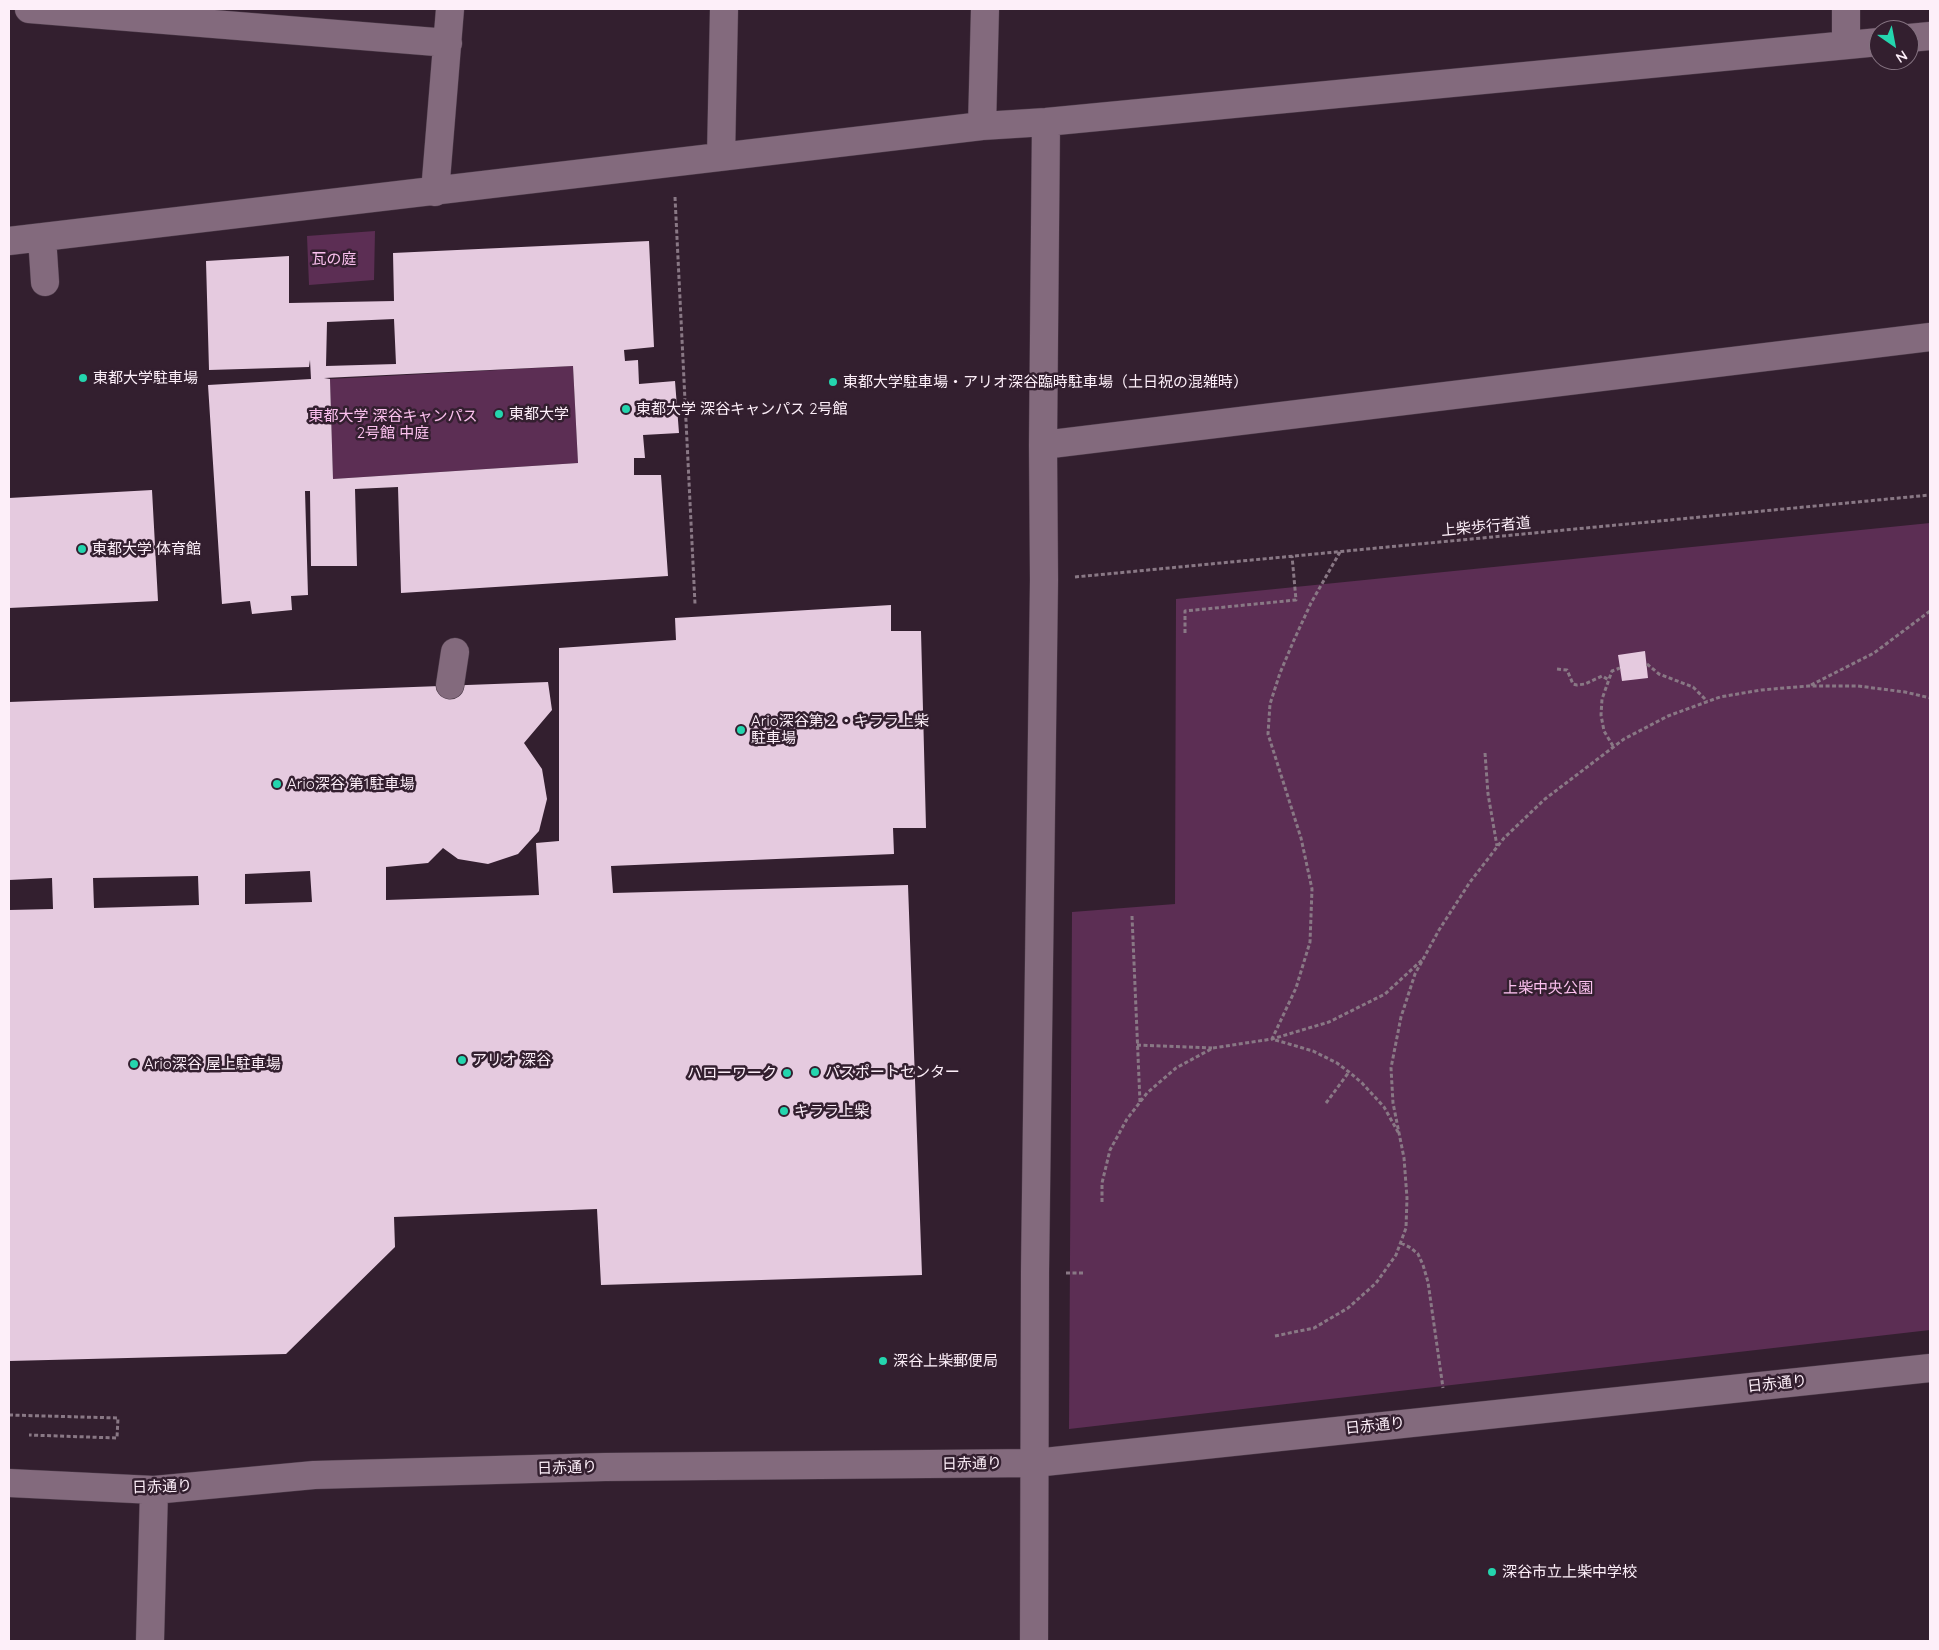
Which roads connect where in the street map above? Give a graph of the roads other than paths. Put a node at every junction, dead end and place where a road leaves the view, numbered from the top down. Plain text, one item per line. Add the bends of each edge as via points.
1 (29, 9) edge
2 (450, 9) edge
3 (724, 9) edge
4 (985, 9) edge
5 (1846, 9) edge
6 (448, 43) junction
7 (1869, 43) edge
8 (1846, 46) junction
9 (1046, 122) junction
10 (982, 126) junction
11 (720, 156) junction
12 (435, 192) junction
13 (42, 237) junction
14 (9, 241) edge
15 (45, 282) dead end
16 (1930, 337) edge
17 (1042, 445) junction
18 (455, 652) dead end
19 (450, 685) dead end
20 (1930, 1368) edge
21 (1035, 1463) junction
22 (9, 1483) edge
23 (154, 1490) junction
24 (150, 1641) edge
25 (1034, 1641) edge

1 - 6 street
2 - 6 street
3 - 11 street
4 - 10 street
5 - 8 street
6 - 12 street
7 - 8 street
8 - 9 street
9 - 10 street
9 - 17 street
10 - 11 street
11 - 12 street
12 - 13 street
13 - 14 street
13 - 15 street
16 - 17 street
17 - 21 street via 1044,580
18 - 19 street
20 - 21 street, 日赤通り
21 - 23 street, 日赤通り via 605,1467 314,1475
21 - 25 street
22 - 23 street, 日赤通り
23 - 24 street

